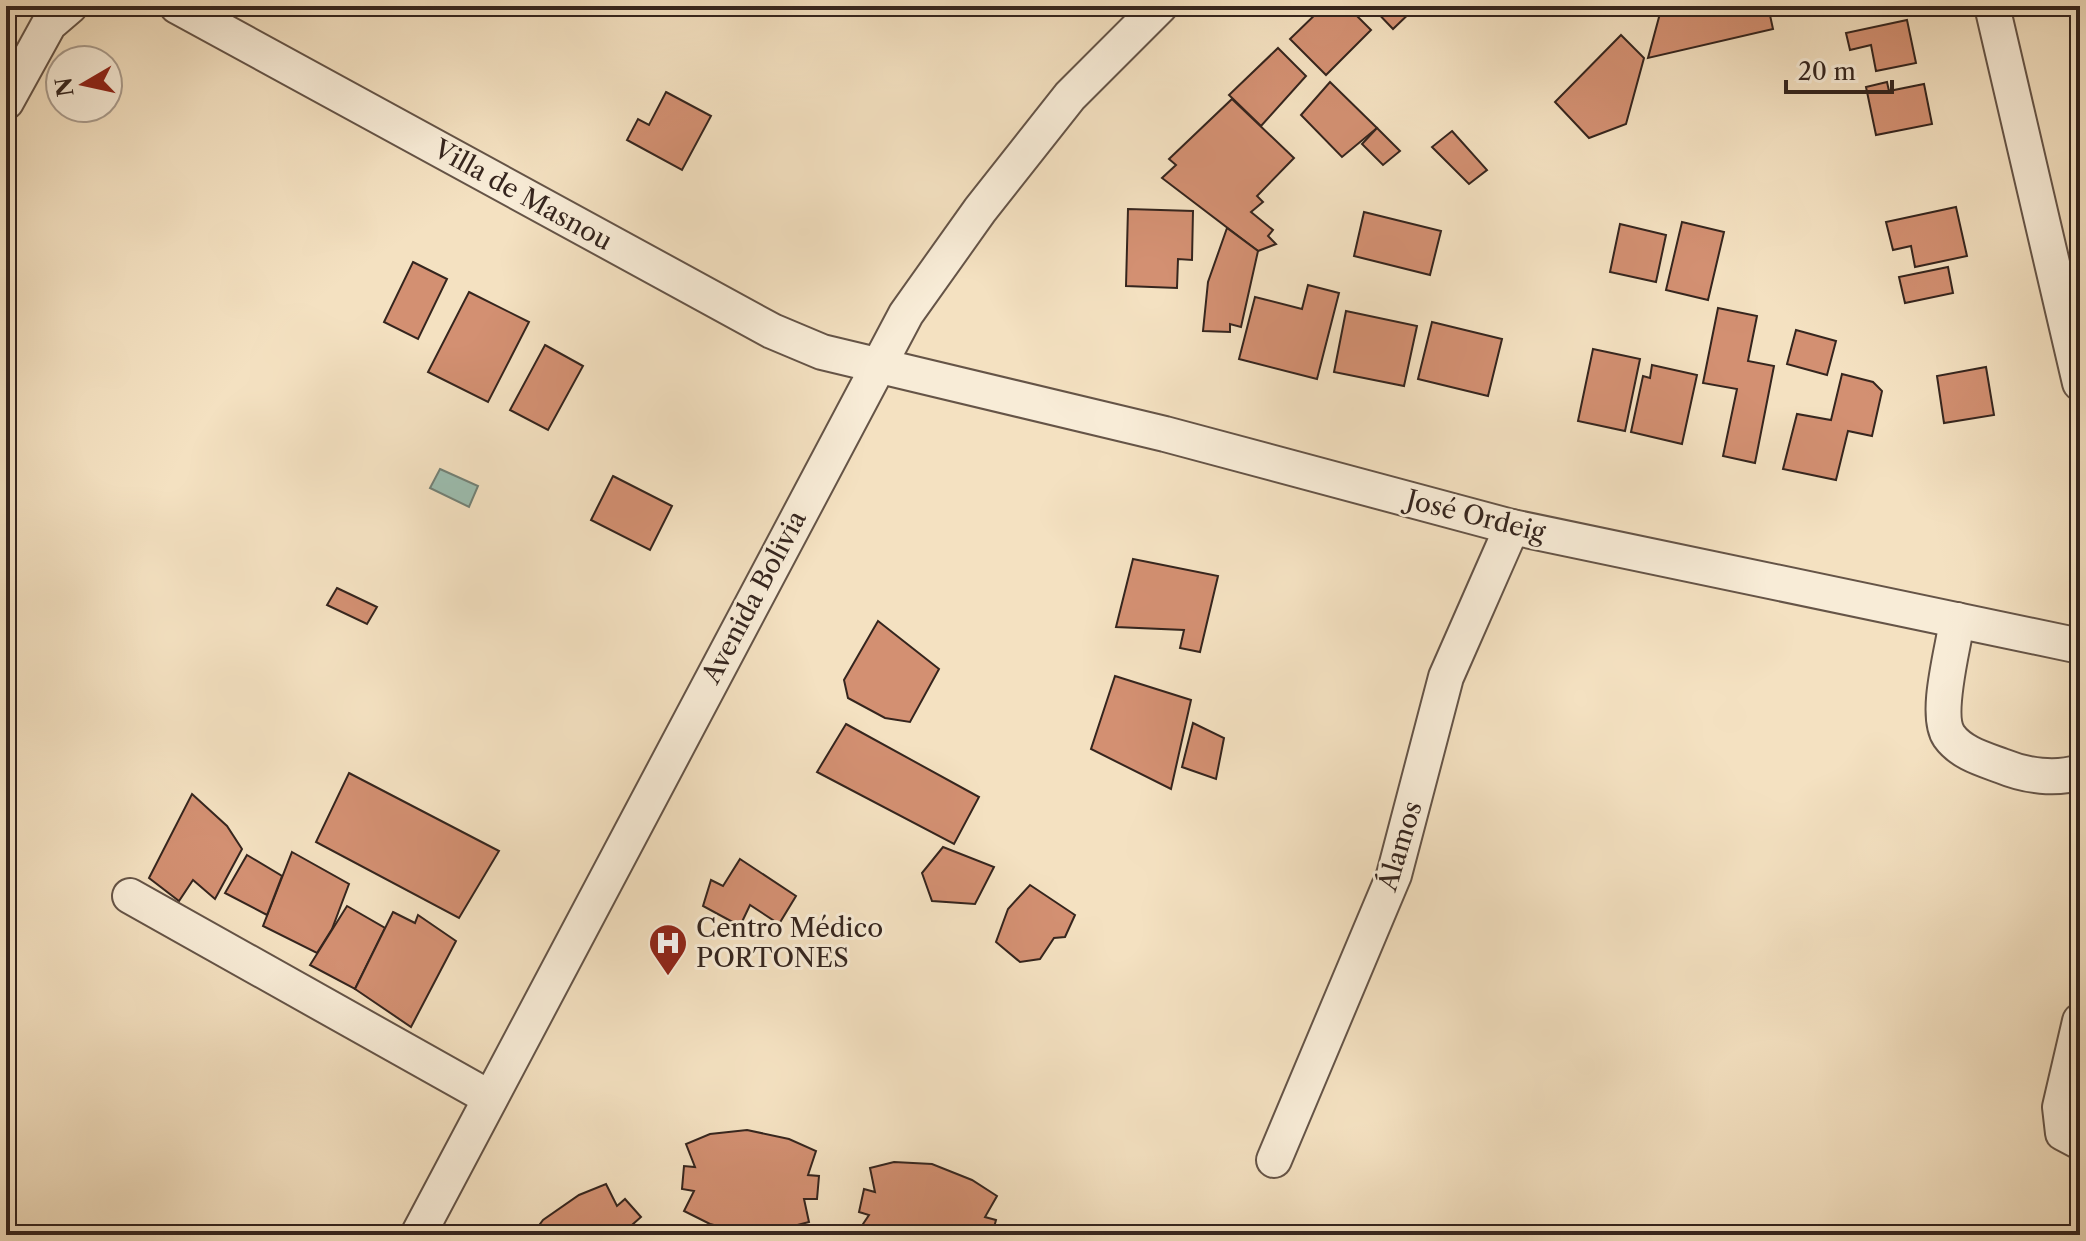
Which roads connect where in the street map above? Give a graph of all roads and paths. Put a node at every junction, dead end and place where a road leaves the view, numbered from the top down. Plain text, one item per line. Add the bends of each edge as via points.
1 (70, 6) edge
2 (177, 6) edge
3 (1160, 6) edge
4 (1992, 6) edge
5 (6, 102) edge
6 (876, 365) junction
7 (2080, 383) edge
8 (1512, 527) junction
9 (1957, 620) junction
10 (2080, 646) edge
11 (2080, 772) edge
12 (130, 896) dead end
13 (2080, 1021) edge
14 (490, 1098) junction
15 (2080, 1142) edge
16 (1274, 1160) dead end
17 (418, 1235) edge

1 - 5 street via 49,24
2 - 6 street, Villa de Masnou via 772,331 822,352
3 - 6 street, Avenida Bolivia via 1070,96 980,210
4 - 7 street
6 - 8 street, José Ordeig via 1165,434
6 - 14 street, Avenida Bolivia
8 - 9 street, José Ordeig
8 - 16 street, Álamos via 1446,677 1394,875
9 - 10 street, José Ordeig
9 - 11 street via 1944,719 1948,735 1969,754 2008,769 2062,778
12 - 14 street
13 - 15 street via 2060,1122 2063,1133
14 - 17 street, Avenida Bolivia

